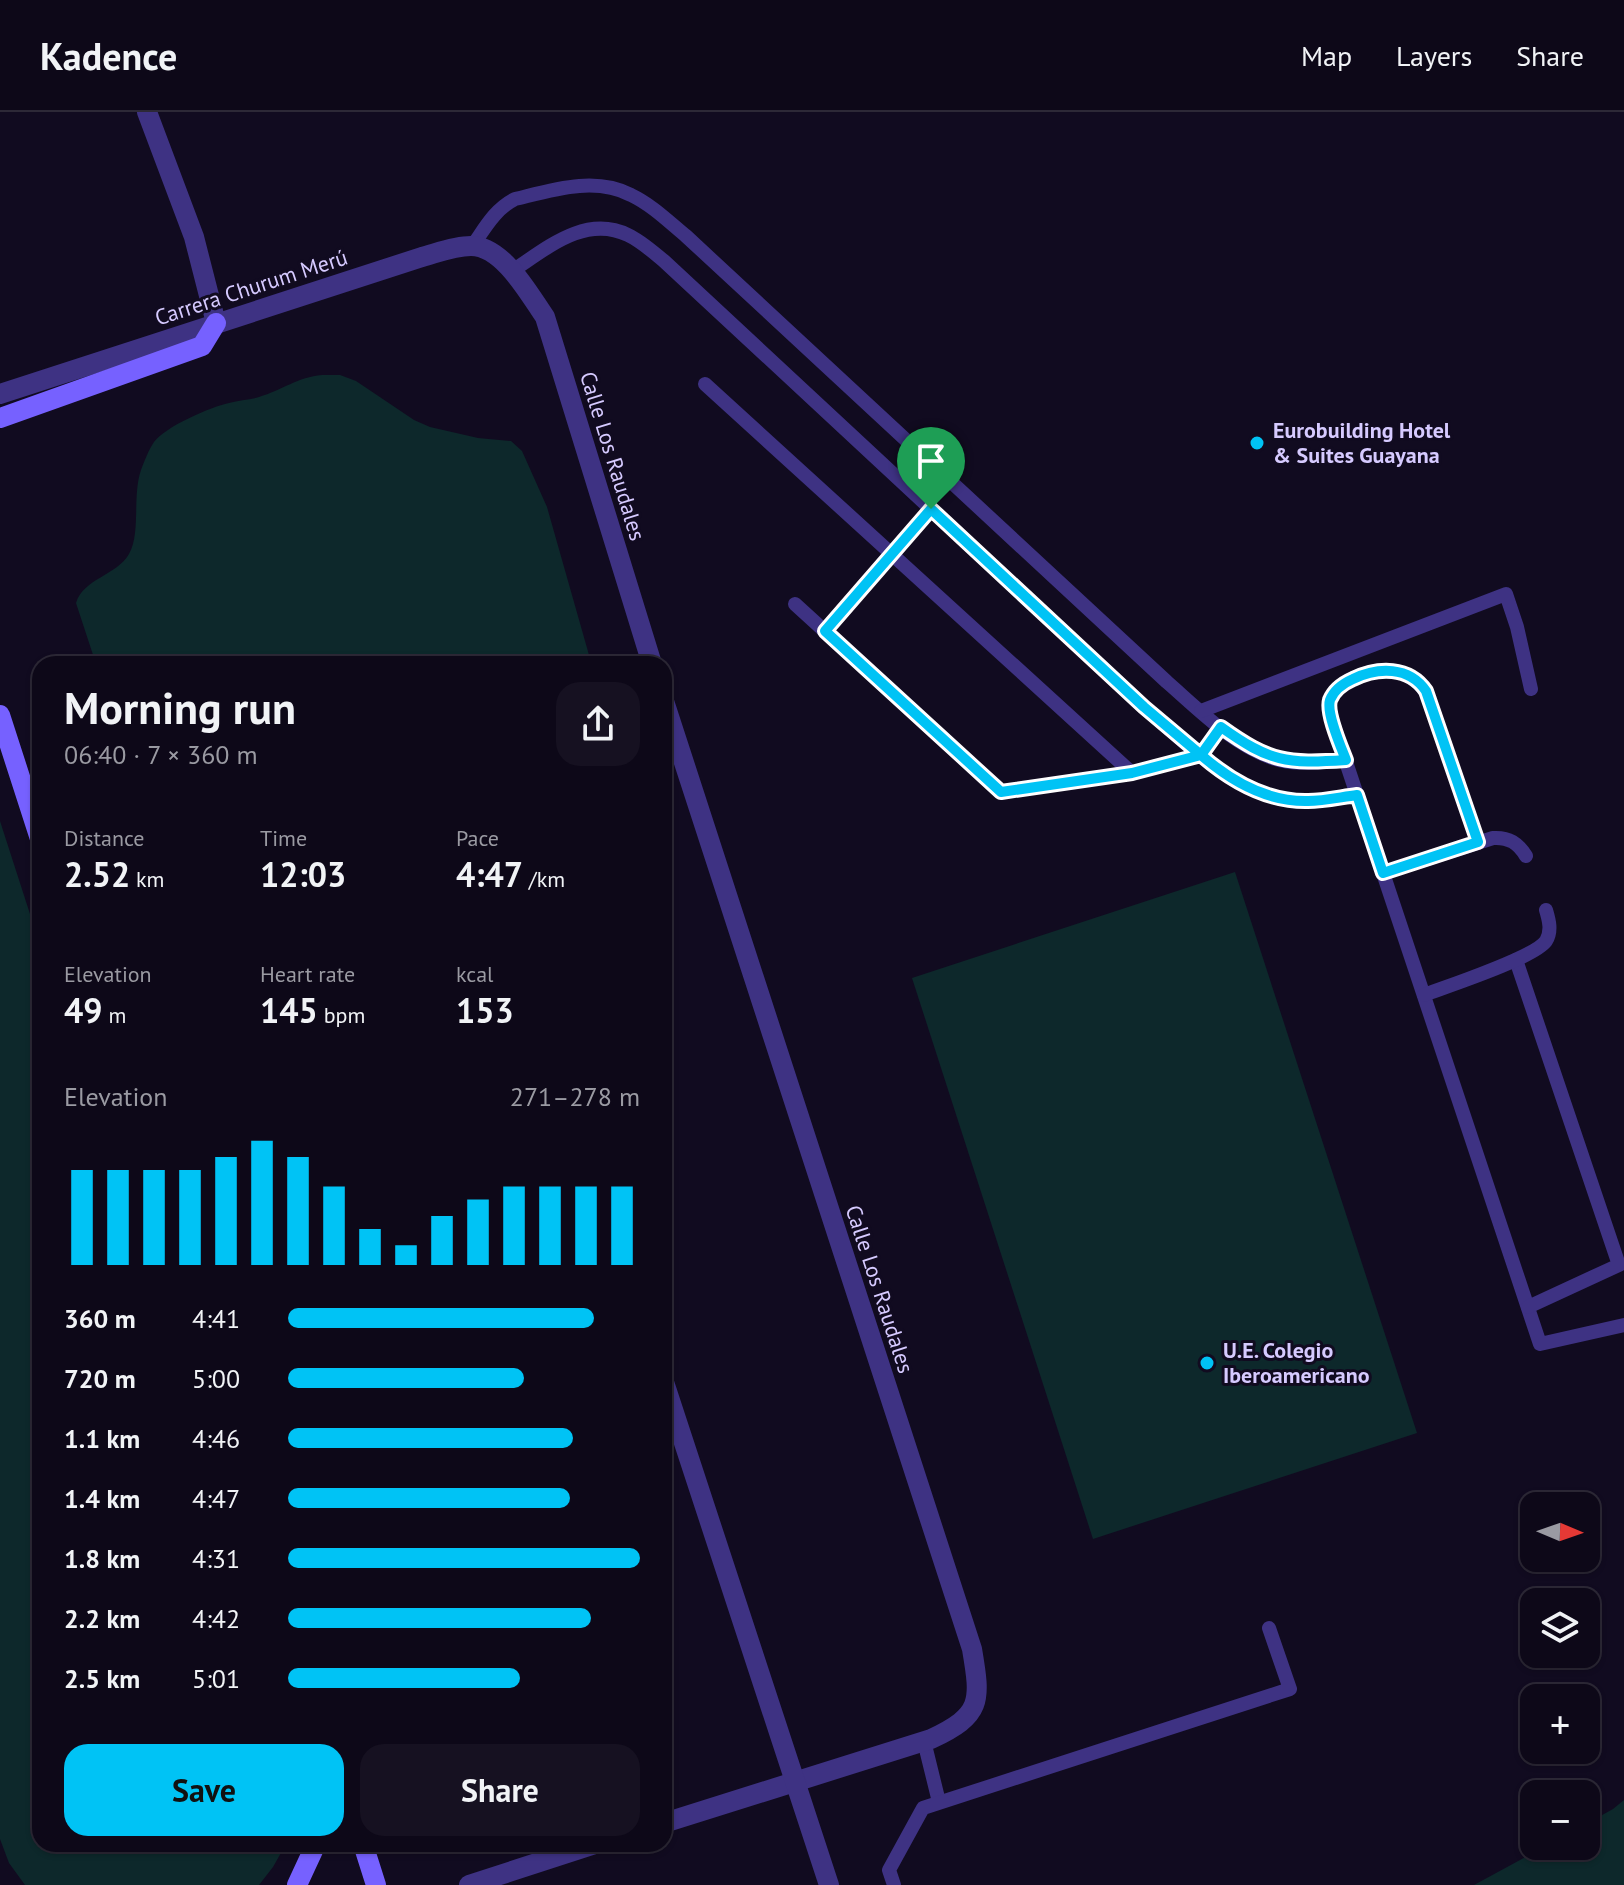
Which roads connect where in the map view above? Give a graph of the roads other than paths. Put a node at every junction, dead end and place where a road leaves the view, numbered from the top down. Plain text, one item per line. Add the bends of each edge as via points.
1 (147, 112) edge
2 (473, 245) junction
3 (512, 271) junction
4 (216, 323) junction
5 (705, 384) dead end
6 (0, 394) edge
7 (0, 418) edge
8 (931, 509) junction
9 (892, 555) junction
10 (795, 604) dead end
11 (825, 631) junction
12 (650, 656) edge
13 (1531, 689) dead end
14 (1201, 711) junction
15 (0, 715) edge
16 (672, 726) edge
17 (1221, 727) junction
18 (1201, 755) junction
19 (1346, 760) junction
20 (1132, 773) junction
21 (1357, 795) junction
22 (32, 814) edge
23 (1478, 842) junction
24 (1526, 856) dead end
25 (1383, 873) junction
26 (1546, 910) dead end
27 (1516, 960) junction
28 (1424, 995) junction
29 (1528, 1307) junction
30 (1624, 1325) edge
31 (672, 1406) edge
32 (1269, 1628) dead end
33 (924, 1741) junction
34 (796, 1782) junction
35 (939, 1802) junction
36 (672, 1821) edge
37 (312, 1852) edge
38 (366, 1852) edge
39 (570, 1852) edge
40 (297, 1885) edge
41 (376, 1885) edge
42 (469, 1885) edge
43 (829, 1885) edge
44 (894, 1885) edge

1 - 4 street via 194,237
2 - 3 street via 488,249
2 - 4 street, Carrera Churum Merú
2 - 14 lane via 494,216 515,199 594,186 646,203
3 - 8 lane via 576,232 604,229 629,235 664,261
3 - 12 street, Calle Los Raudales via 545,317
4 - 6 street, Carrera Churum Merú
4 - 7 main road via 202,346
5 - 9 lane
8 - 9 lane
8 - 18 lane
9 - 11 lane
9 - 20 lane
10 - 11 lane
11 - 20 lane via 1001,792
13 - 14 lane via 1506,594
14 - 17 lane
15 - 22 main road
16 - 33 street, Calle Los Raudales via 972,1649 977,1702 965,1720
17 - 18 lane
17 - 19 lane via 1271,757 1302,763
18 - 20 lane
18 - 21 lane via 1251,790 1282,799
19 - 21 lane
19 - 23 lane via 1329,706 1337,689 1371,671 1394,671 1413,679 1429,699
21 - 25 lane
23 - 24 lane via 1506,838
23 - 25 lane
25 - 28 lane
26 - 27 lane via 1547,939
27 - 28 lane
27 - 29 lane via 1619,1265
28 - 29 lane
29 - 30 lane via 1540,1344
31 - 34 street
32 - 35 lane via 1290,1689
33 - 34 street, Calle Los Raudales
33 - 35 lane
34 - 36 street, Calle Los Raudales
34 - 43 street
35 - 44 lane via 923,1808 889,1870
37 - 40 main road
38 - 41 main road
39 - 42 street

